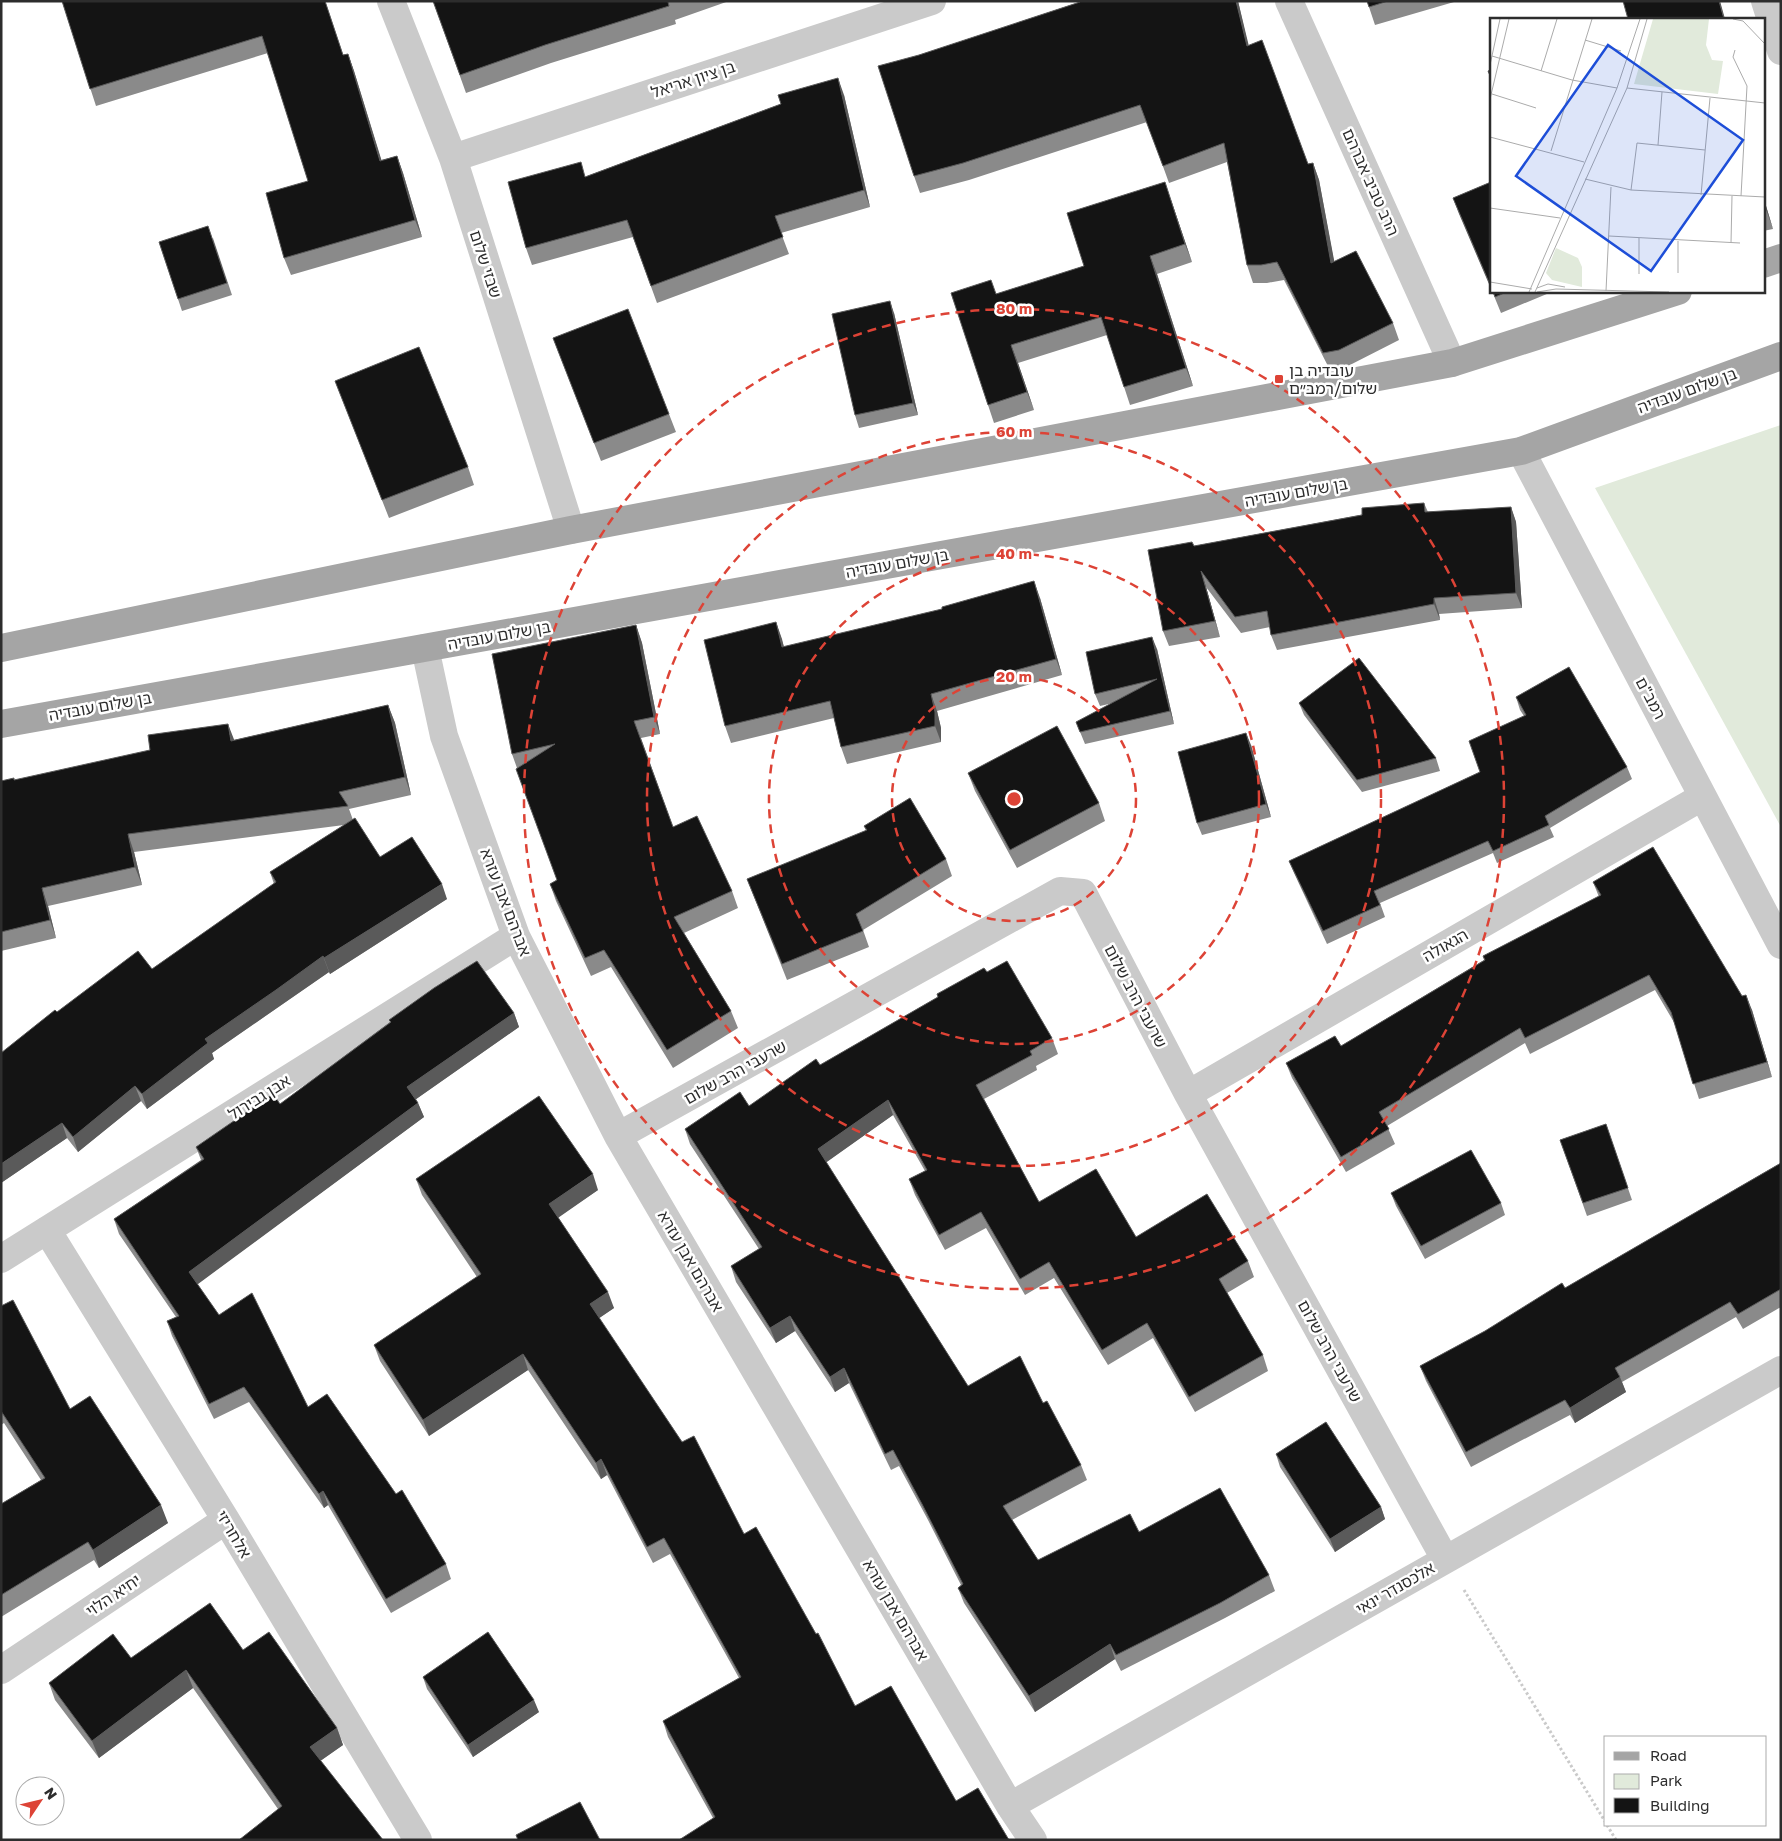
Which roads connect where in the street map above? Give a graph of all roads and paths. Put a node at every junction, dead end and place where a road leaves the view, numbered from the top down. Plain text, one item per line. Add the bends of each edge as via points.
1 (391, 1) edge
2 (932, 1) edge
3 (1289, 1) edge
4 (1765, 1) edge
5 (1781, 51) edge
6 (453, 158) junction
7 (1781, 258) edge
8 (1764, 264) edge
9 (1675, 292) edge
10 (1781, 356) edge
11 (1452, 363) junction
12 (1521, 451) junction
13 (571, 530) junction
14 (1, 648) edge
15 (425, 648) junction
16 (1, 724) edge
17 (1702, 797) junction
18 (516, 936) junction
19 (1781, 945) edge
20 (1188, 1094) junction
21 (618, 1136) junction
22 (47, 1230) junction
23 (1, 1258) edge
24 (1781, 1370) edge
25 (226, 1520) junction
26 (1445, 1559) junction
27 (1, 1670) edge
28 (1010, 1806) junction
29 (1604, 1821) edge
30 (1607, 1826) edge
31 (418, 1840) edge
32 (1033, 1840) edge
33 (1616, 1840) edge

1 - 6 street, שבזי שלום
2 - 6 street, בן ציון אריאל
3 - 11 street, הרב טביב אברהם
4 - 5 street
6 - 13 street, שבזי שלום
7 - 8 main road
9 - 11 main road
10 - 12 main road, בן שלום עובדיה
11 - 13 main road
12 - 15 main road, בן שלום עובדיה
12 - 17 street, רמב"ם
13 - 14 main road
15 - 16 main road, בן שלום עובדיה
15 - 18 street, אברהם אבן עזרא via 444,736
17 - 19 street, רמב"ם
17 - 20 street, הגאולה
18 - 21 street, אברהם אבן עזרא
18 - 22 street, אבן גבירול
20 - 21 street, שרעבי הרב שלום via 1083,894 1060,891
20 - 26 street, שרעבי הרב שלום
21 - 28 street, אברהם אבן עזרא
22 - 23 street, אבן גבירול
22 - 25 street, אלחריזי
24 - 26 street, אלכסנדר ינאי
25 - 27 street, יחיא הלוי
25 - 31 street, אלחריזי
26 - 28 street, אלכסנדר ינאי
26 - 29 path
28 - 32 street, אברהם אבן עזרא
30 - 33 path

